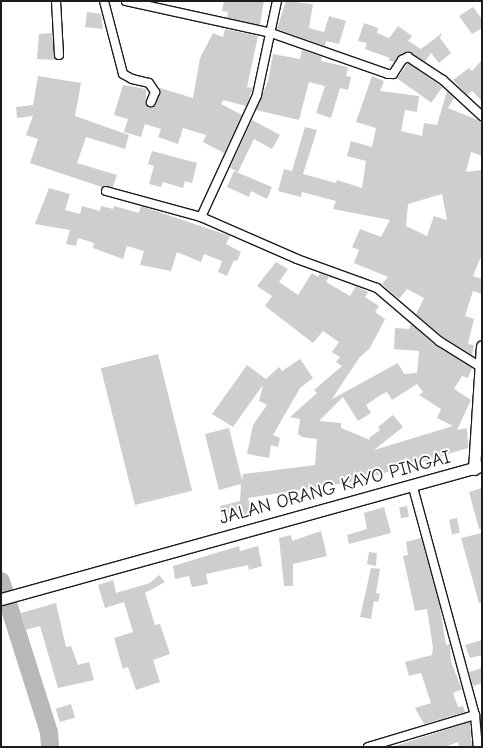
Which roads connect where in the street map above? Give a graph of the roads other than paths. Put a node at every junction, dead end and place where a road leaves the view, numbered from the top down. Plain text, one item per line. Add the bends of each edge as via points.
1 (56, 1) edge
2 (104, 1) edge
3 (126, 1) edge
4 (277, 1) edge
5 (270, 33) junction
6 (59, 55) dead end
7 (151, 102) dead end
8 (482, 116) edge
9 (106, 191) dead end
10 (201, 217) junction
11 (482, 346) edge
12 (479, 366) junction
13 (479, 469) edge
14 (414, 491) junction
15 (198, 546) junction
16 (1, 599) edge
17 (475, 715) junction
18 (400, 737) junction
19 (368, 747) edge
20 (403, 747) edge
21 (478, 747) edge

1 - 6 street
2 - 7 street via 124,74 149,83 155,92
3 - 5 street
4 - 5 street
5 - 8 street via 388,74 393,74 402,60 408,57 443,80
5 - 10 street via 257,95
9 - 10 street
10 - 12 street via 297,259 377,288 439,341
11 - 12 main road
12 - 13 main road
13 - 14 main road, JALAN ORANG KAYO PINGAI
13 - 15 main road, JALAN ORANG KAYO PINGAI
14 - 15 main road, JALAN ORANG KAYO PINGAI via 206,548
14 - 17 street
15 - 16 main road, JALAN ORANG KAYO PINGAI
17 - 18 street
17 - 21 street
18 - 19 street
18 - 20 street

